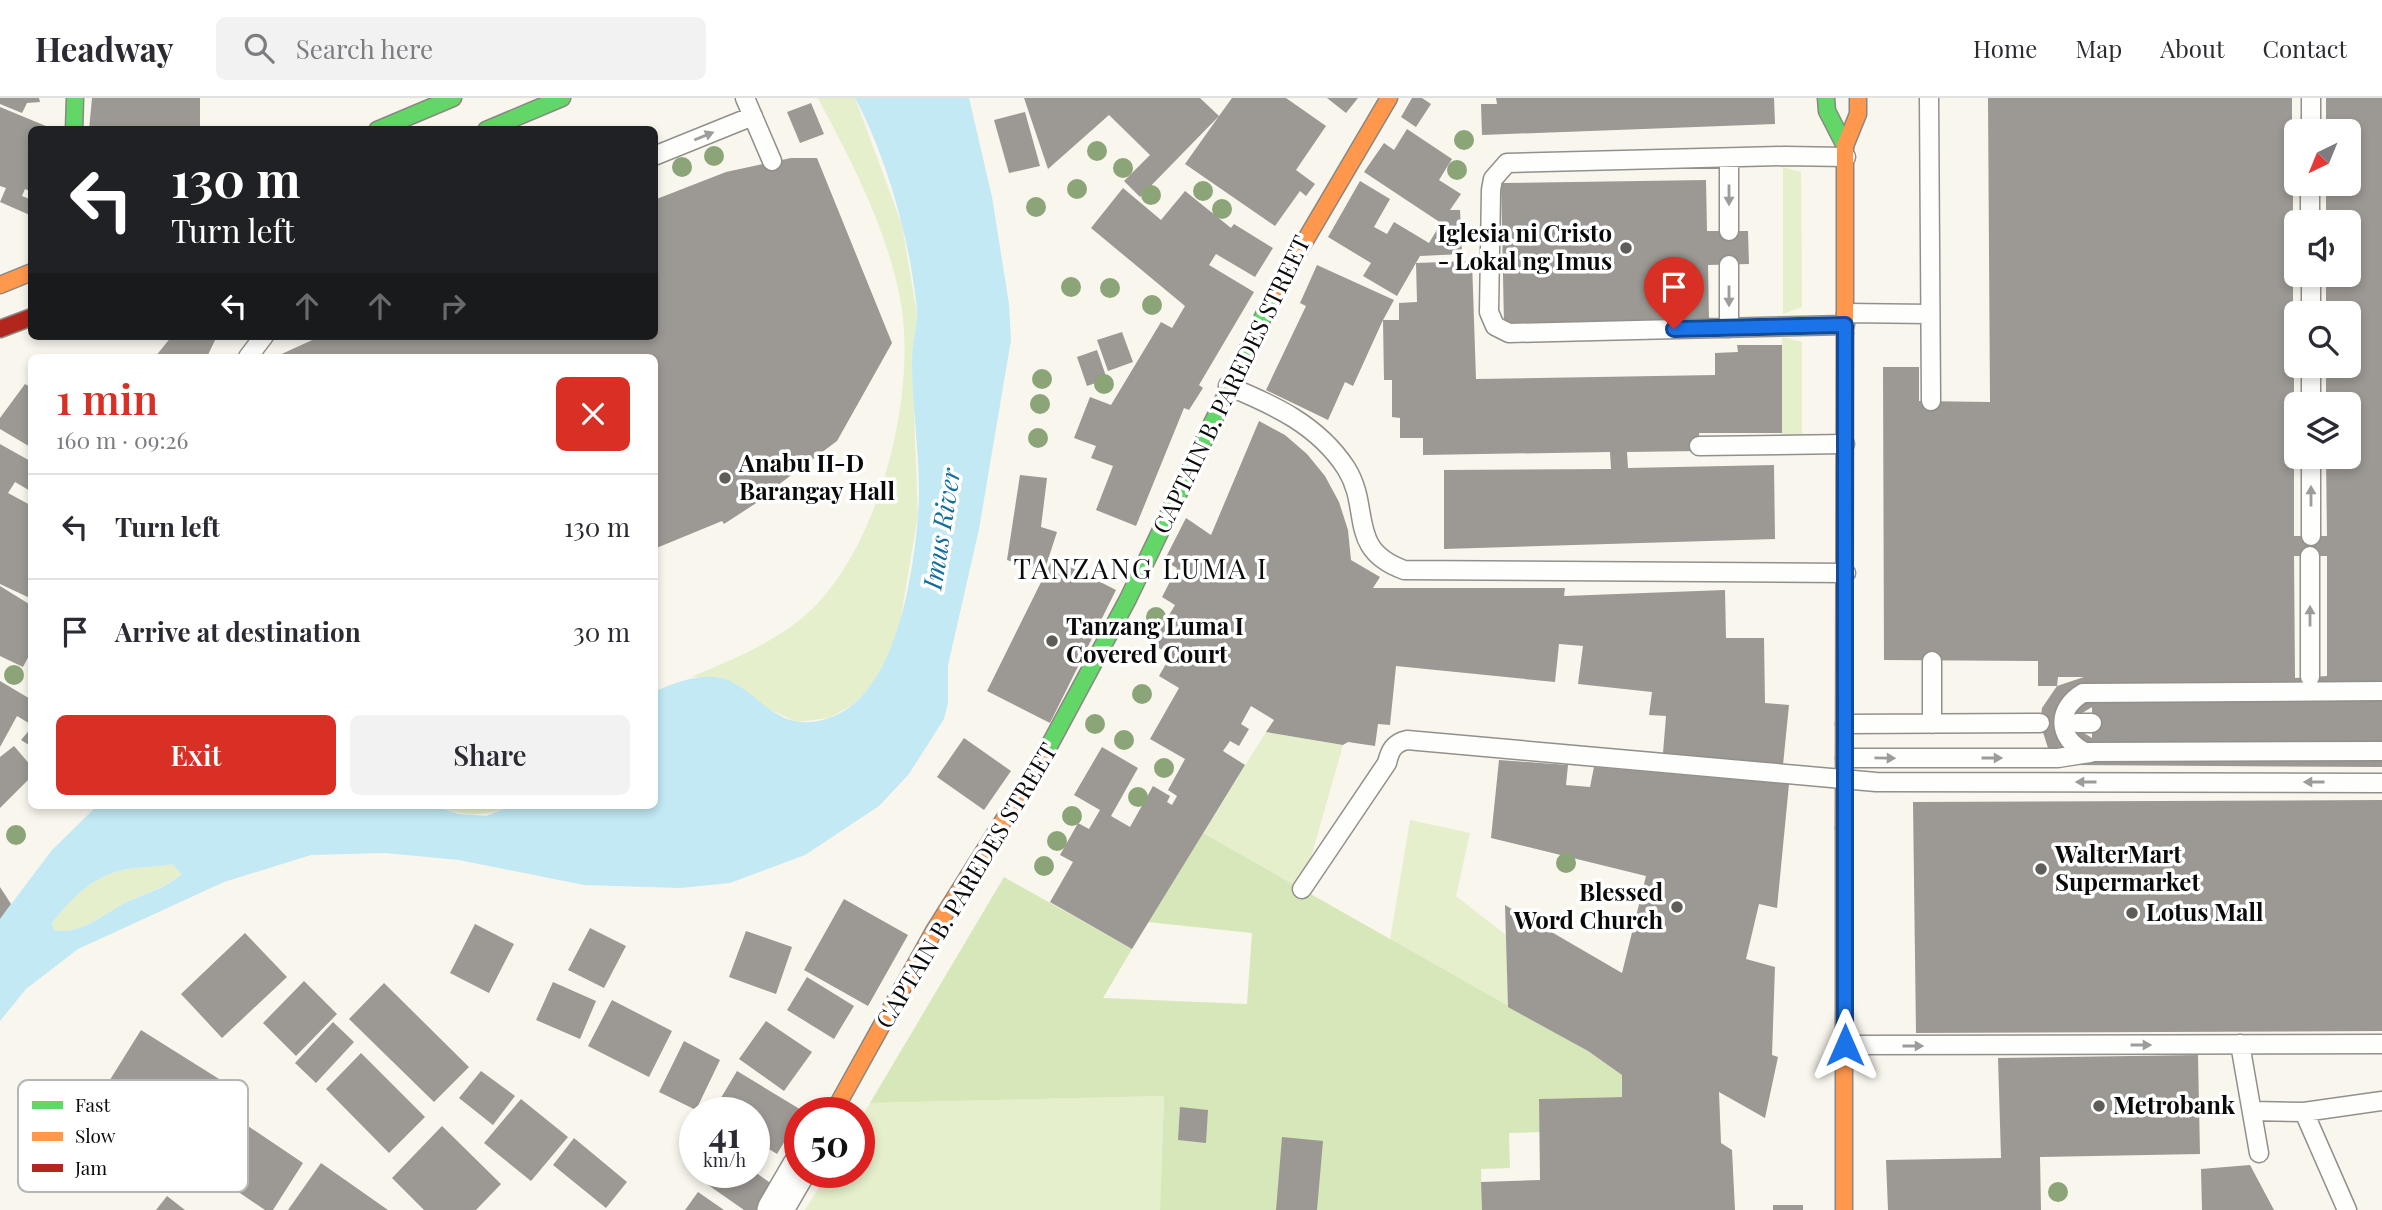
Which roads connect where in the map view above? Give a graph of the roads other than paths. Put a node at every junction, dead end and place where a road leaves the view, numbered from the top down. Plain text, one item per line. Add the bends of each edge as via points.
1 (75, 98) edge
2 (453, 98) edge
3 (562, 98) edge
4 (745, 98) edge
5 (1389, 98) edge
6 (1826, 98) edge
7 (1858, 98) edge
8 (1929, 98) edge
9 (2311, 98) edge
10 (753, 116) junction
11 (2311, 119) edge
12 (74, 126) edge
13 (386, 126) edge
14 (496, 126) edge
15 (1846, 151) junction
16 (658, 154) edge
17 (1729, 159) junction
18 (772, 162) dead end
19 (1729, 231) dead end
20 (1729, 265) dead end
21 (28, 274) edge
22 (0, 285) edge
23 (1930, 314) junction
24 (28, 318) edge
25 (1845, 319) junction
26 (1729, 328) junction
27 (0, 329) edge
28 (261, 340) edge
29 (250, 354) edge
30 (1228, 386) junction
31 (1931, 401) dead end
32 (1845, 444) junction
33 (1699, 446) dead end
34 (2311, 469) edge
35 (2311, 536) dead end
36 (2310, 556) dead end
37 (1846, 573) junction
38 (1931, 661) dead end
39 (2310, 677) dead end
40 (2382, 691) edge
41 (2040, 723) dead end
42 (1846, 724) junction
43 (1932, 724) junction
44 (2382, 751) edge
45 (2098, 752) junction
46 (1845, 758) junction
47 (1845, 780) junction
48 (2382, 783) edge
49 (1302, 889) dead end
50 (2240, 1044) junction
51 (2382, 1044) edge
52 (1845, 1045) junction
53 (842, 1097) edge
54 (2382, 1101) edge
55 (2252, 1111) junction
56 (2304, 1112) junction
57 (2259, 1153) dead end
58 (788, 1188) edge
59 (775, 1210) edge
60 (1844, 1210) edge
61 (2347, 1210) edge

1 - 12 main road
2 - 13 main road
3 - 14 main road
4 - 10 lane
5 - 30 main road, CAPTAIN B. PAREDES STREET via 1319,213
6 - 15 main road via 1827,111
7 - 15 main road via 1858,114
8 - 23 lane
9 - 11 lane
16 -> 10 lane
10 - 18 lane
15 - 17 lane
15 - 25 main road
17 -> 19 lane
17 - 26 lane via 1507,163 1493,179 1491,190 1489,312 1495,326 1509,333
20 -> 26 lane
21 - 22 main road
23 - 25 lane
23 - 31 lane
24 - 27 main road
25 - 26 lane
25 - 32 main road
28 - 29 lane
30 - 37 lane via 1275,406 1330,446 1348,471 1366,543 1376,556 1404,570
30 - 53 main road, CAPTAIN B. PAREDES STREET via 1069,714 934,931
32 - 33 lane
32 - 37 main road
35 -> 34 lane
39 -> 36 lane
37 - 42 main road
38 - 43 lane
40 - 45 lane via 2083,693 2065,710 2065,736 2085,752
41 - 43 lane
42 - 43 lane
42 - 46 main road
44 - 45 lane
46 -> 45 lane via 2058,758
46 - 47 main road
48 -> 47 lane
47 - 49 lane via 1407,740 1394,746
47 - 52 main road
50 - 51 lane
52 -> 50 lane
50 - 55 lane
52 - 60 main road
54 - 56 lane
55 - 56 lane
55 - 57 lane
56 - 61 lane
58 - 59 street

